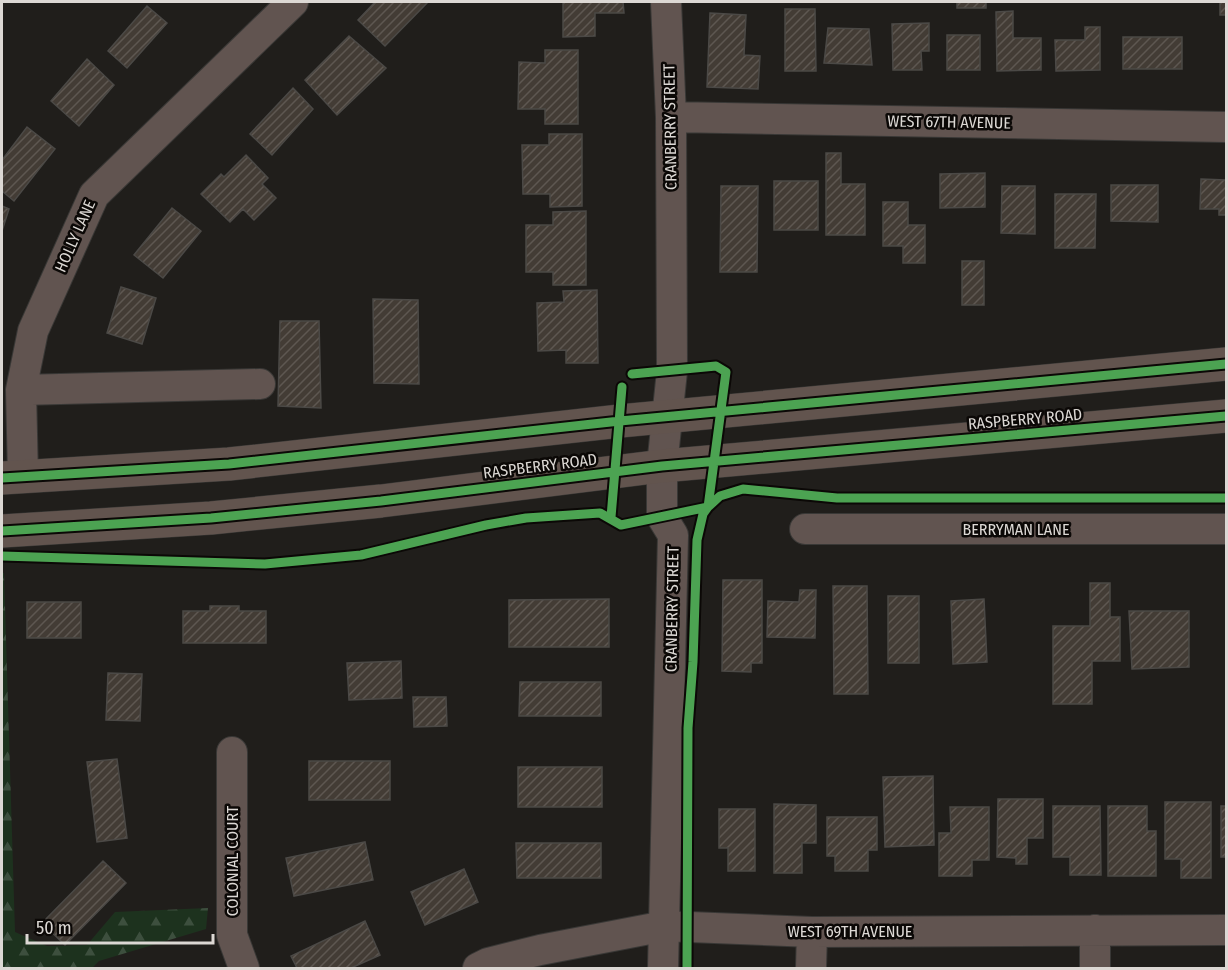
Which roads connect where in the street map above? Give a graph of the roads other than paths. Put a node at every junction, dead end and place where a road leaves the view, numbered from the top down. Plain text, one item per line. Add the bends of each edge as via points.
1 (293, 2) edge
2 (666, 2) edge
3 (671, 117) junction
4 (1227, 127) edge
5 (1227, 364) edge
6 (260, 384) dead end
7 (21, 390) junction
8 (1227, 416) edge
9 (668, 418) junction
10 (662, 466) junction
11 (12, 477) edge
12 (805, 529) dead end
13 (1227, 529) edge
14 (2, 531) edge
15 (232, 752) dead end
16 (665, 926) junction
17 (1095, 930) junction
18 (1227, 930) edge
19 (812, 932) junction
20 (244, 969) edge
21 (478, 969) edge
22 (663, 969) edge
23 (811, 969) edge
24 (1095, 969) edge

1 - 7 street, HOLLY LANE via 94,195 33,331
2 - 3 street, CRANBERRY STREET
3 - 4 street, WEST 67TH AVENUE
3 - 9 street, CRANBERRY STREET via 672,371
5 - 9 main road
6 - 7 street
7 - 11 street, HOLLY LANE
8 - 10 main road, RASPBERRY ROAD
9 - 10 street, CRANBERRY STREET
9 - 11 main road via 229,464
10 - 14 main road, RASPBERRY ROAD via 211,518
10 - 16 street, CRANBERRY STREET via 662,517 673,536
12 - 13 street, BERRYMAN LANE
15 - 20 street, COLONIAL COURT via 232,935
16 - 19 street, WEST 69TH AVENUE
16 - 21 street, WEST 69TH AVENUE via 540,950
16 - 22 street, CRANBERRY STREET
17 - 18 street, WEST 69TH AVENUE
17 - 19 street, WEST 69TH AVENUE
17 - 24 street
19 - 23 street

